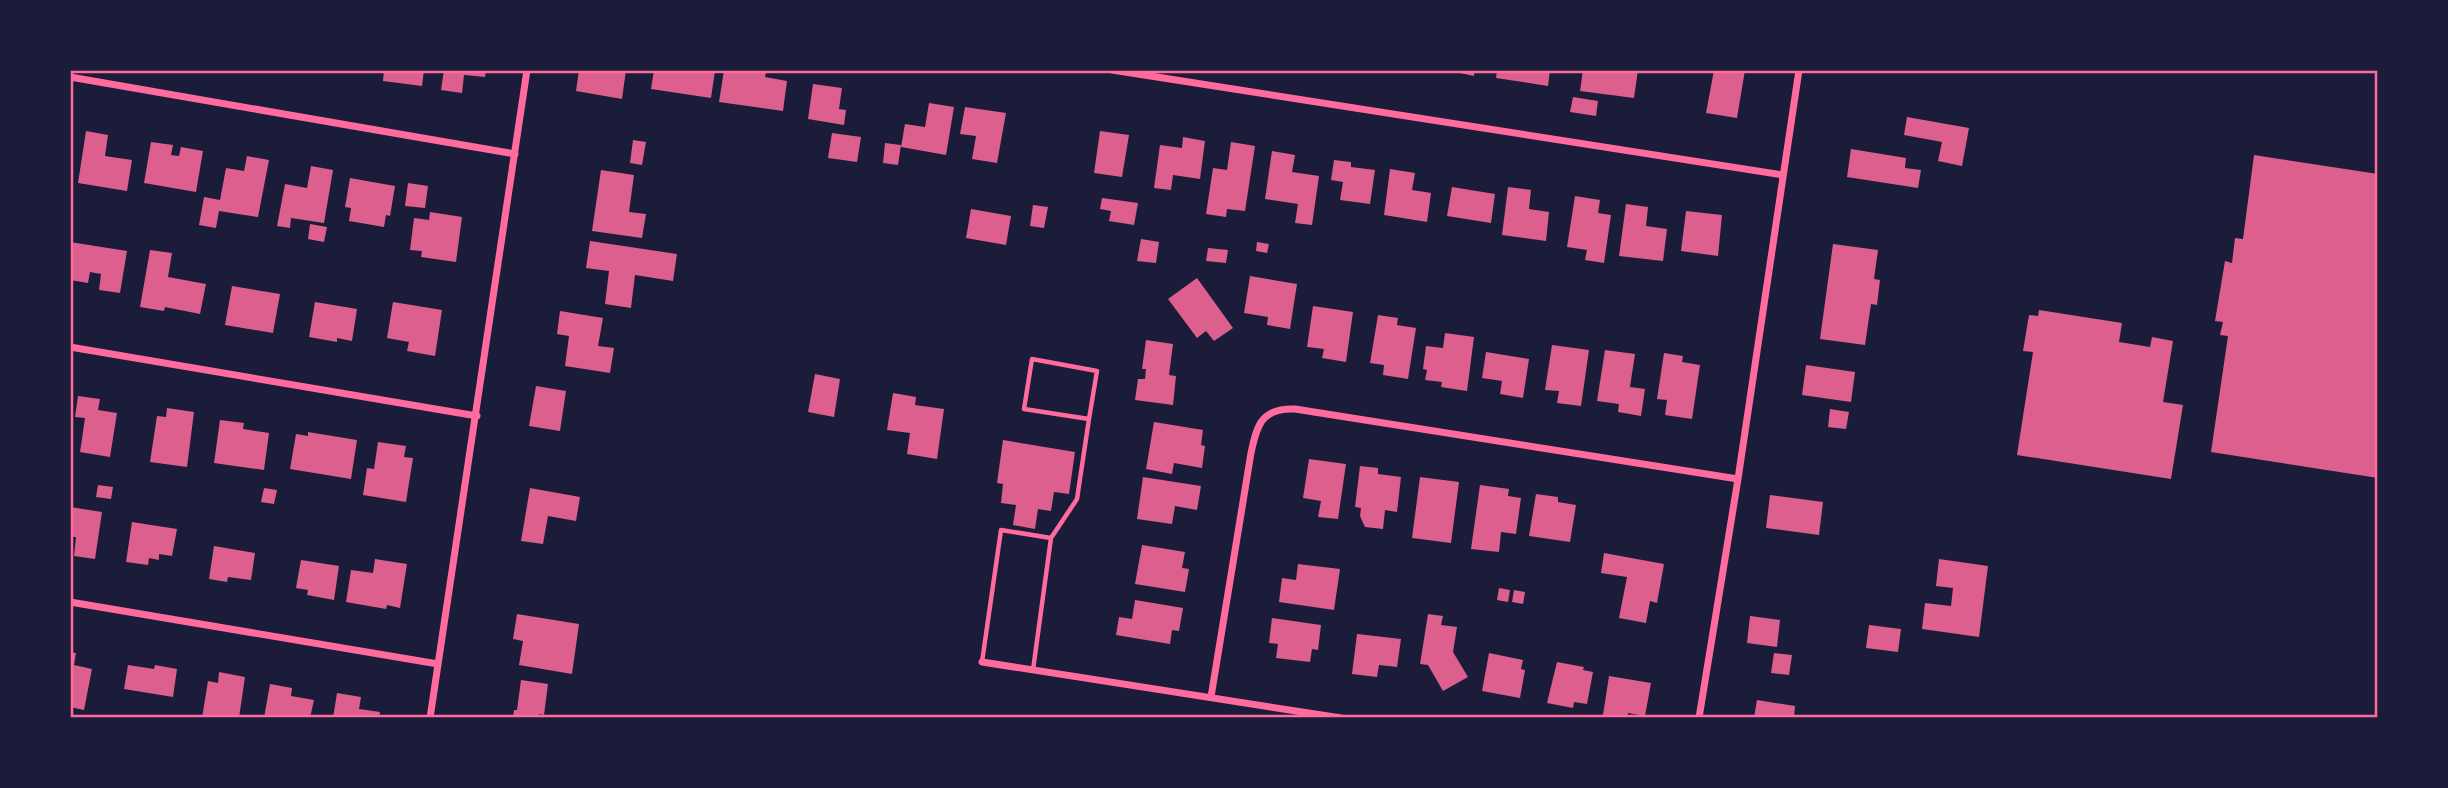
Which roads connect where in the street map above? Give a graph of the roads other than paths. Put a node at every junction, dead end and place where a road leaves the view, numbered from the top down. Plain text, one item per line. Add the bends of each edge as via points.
1 (527, 70) edge
2 (1112, 70) edge
3 (1799, 70) edge
4 (70, 77) edge
5 (515, 154) junction
6 (1783, 176) junction
7 (70, 347) edge
8 (477, 416) junction
9 (1089, 419) junction
10 (1738, 479) junction
11 (1051, 538) junction
12 (70, 602) edge
13 (982, 662) joint
14 (438, 664) junction
15 (1033, 670) junction
16 (1211, 697) junction
17 (430, 718) edge
18 (1340, 718) edge
19 (1699, 718) edge

1 - 5 street
2 - 6 street
3 - 6 street
4 - 5 street
5 - 8 street
6 - 10 street
7 - 8 street
8 - 14 street
9 - 9 lane via 1097,370 1032,359 1024,409
9 - 11 lane via 1077,499
10 - 16 street via 1295,409 1272,412 1262,419 1251,453
10 - 19 street
11 - 13 lane via 1001,530
11 - 15 lane
12 - 14 street
13 - 15 street
14 - 17 street
15 - 16 street
16 - 18 street

